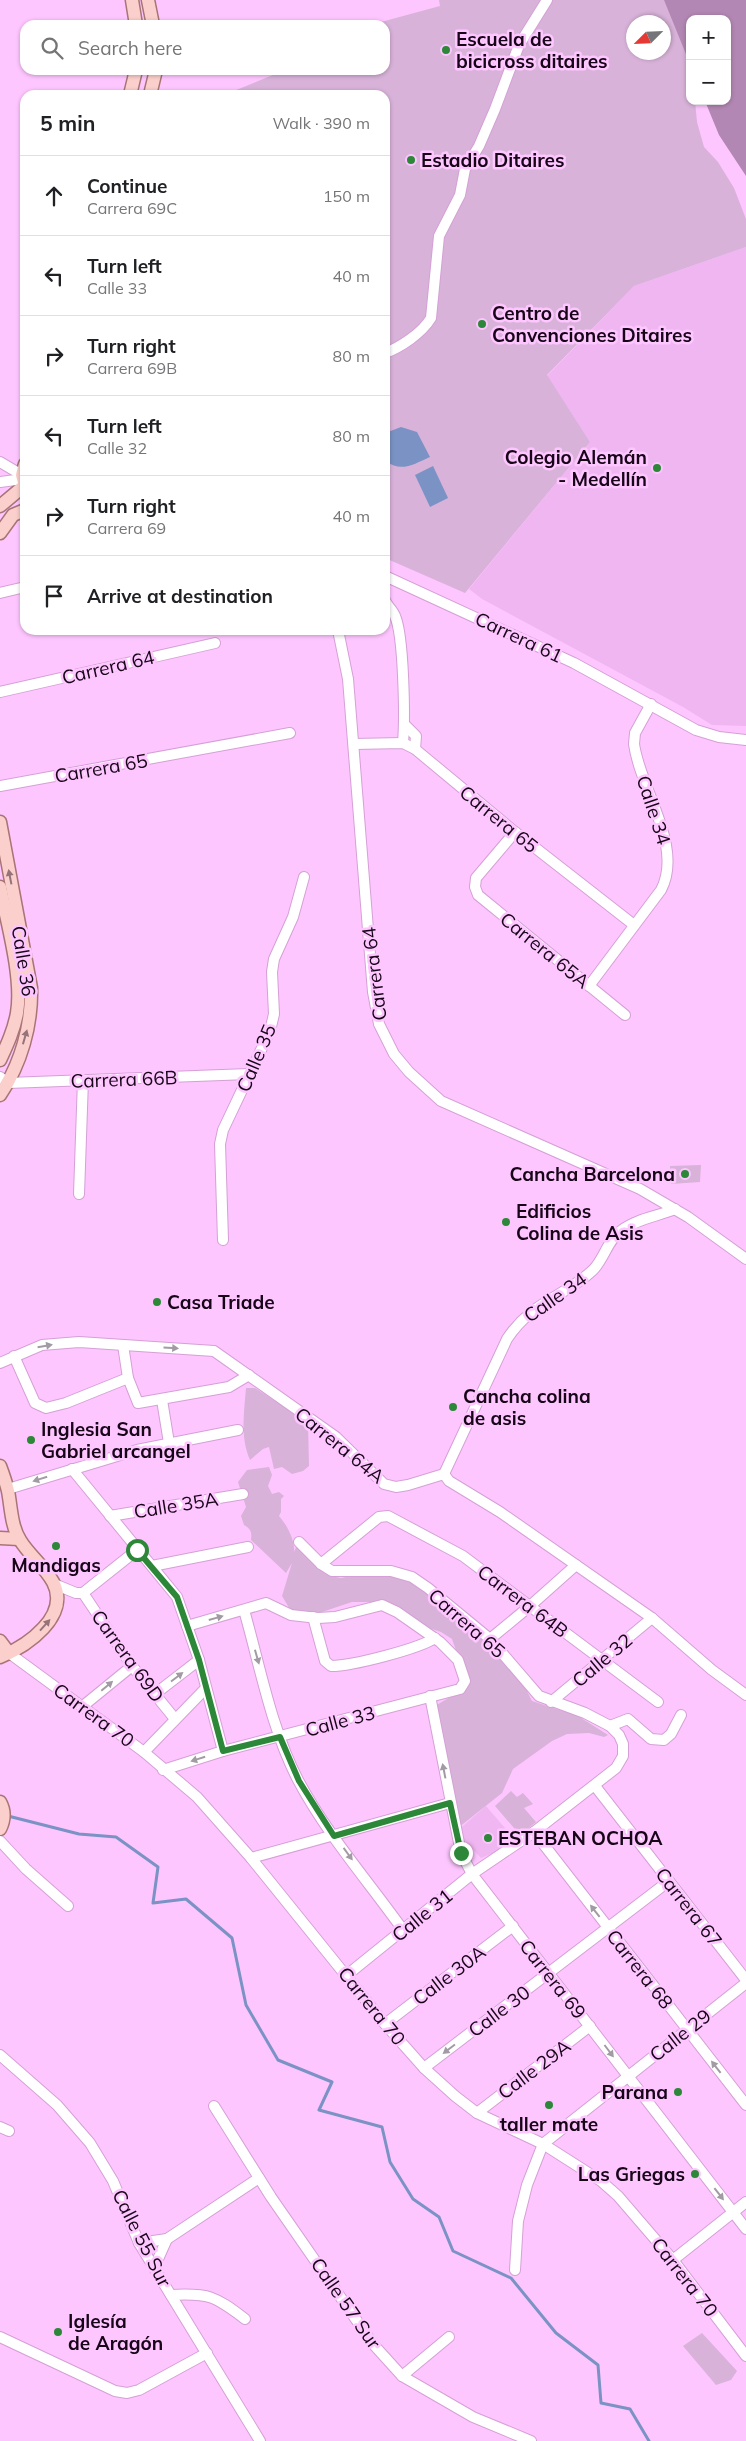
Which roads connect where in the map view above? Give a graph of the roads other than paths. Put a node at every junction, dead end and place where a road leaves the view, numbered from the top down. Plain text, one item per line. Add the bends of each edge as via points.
1 (132, 0) edge
2 (148, 0) edge
3 (547, 0) edge
4 (135, 20) edge
5 (152, 20) edge
6 (135, 75) edge
7 (155, 75) edge
8 (131, 90) edge
9 (151, 90) edge
10 (390, 350) edge
11 (0, 462) edge
12 (20, 475) edge
13 (20, 479) edge
14 (1, 481) edge
15 (20, 483) edge
16 (0, 506) edge
17 (20, 512) edge
18 (0, 533) edge
19 (390, 578) edge
20 (20, 588) edge
21 (0, 593) edge
22 (390, 608) edge
23 (339, 635) edge
24 (215, 643) dead end
25 (0, 692) edge
26 (651, 704) junction
27 (404, 724) junction
28 (290, 733) dead end
29 (746, 740) edge
30 (402, 743) junction
31 (354, 744) junction
32 (415, 749) junction
33 (0, 786) edge
34 (0, 822) edge
35 (515, 832) junction
36 (304, 878) dead end
37 (0, 886) edge
38 (634, 925) junction
39 (589, 986) junction
40 (625, 1016) dead end
41 (4, 1042) edge
42 (0, 1060) edge
43 (249, 1074) junction
44 (4, 1080) edge
45 (82, 1080) junction
46 (0, 1095) edge
47 (79, 1194) dead end
48 (675, 1209) junction
49 (223, 1240) dead end
50 (746, 1260) edge
51 (123, 1345) junction
52 (14, 1356) junction
53 (0, 1364) edge
54 (249, 1375) junction
55 (128, 1378) junction
56 (162, 1400) junction
57 (238, 1430) dead end
58 (169, 1443) junction
59 (0, 1466) edge
60 (72, 1468) junction
61 (444, 1474) junction
62 (8, 1489) junction
63 (243, 1494) dead end
64 (110, 1516) junction
65 (0, 1538) edge
66 (19, 1539) junction
67 (298, 1542) dead end
68 (248, 1547) dead end
69 (137, 1550) junction
70 (321, 1564) junction
71 (576, 1565) junction
72 (152, 1566) junction
73 (54, 1584) junction
74 (83, 1593) junction
75 (530, 1606) junction
76 (244, 1610) junction
77 (313, 1617) junction
78 (652, 1618) junction
79 (187, 1626) junction
80 (435, 1638) junction
81 (490, 1638) junction
82 (0, 1641) edge
83 (10, 1653) edge
84 (199, 1660) junction
85 (600, 1661) junction
86 (132, 1666) junction
87 (206, 1688) junction
88 (155, 1694) junction
89 (746, 1695) edge
90 (430, 1696) junction
91 (551, 1702) junction
92 (658, 1702) dead end
93 (83, 1706) junction
94 (681, 1715) dead end
95 (175, 1719) junction
96 (610, 1726) junction
97 (280, 1737) junction
98 (223, 1751) junction
99 (144, 1752) junction
100 (162, 1770) junction
101 (595, 1786) junction
102 (450, 1803) junction
103 (1, 1804) edge
104 (2, 1826) edge
105 (534, 1832) junction
106 (334, 1836) junction
107 (0, 1841) edge
108 (251, 1858) junction
109 (472, 1874) junction
110 (669, 1881) junction
111 (68, 1906) dead end
112 (513, 1926) junction
113 (608, 1928) junction
114 (404, 1930) junction
115 (549, 1973) junction
116 (347, 1975) junction
117 (746, 1981) edge
118 (385, 2024) junction
119 (590, 2026) junction
120 (687, 2030) junction
121 (0, 2055) edge
122 (424, 2068) junction
123 (628, 2075) junction
124 (746, 2105) edge
125 (214, 2106) dead end
126 (477, 2113) junction
127 (543, 2144) junction
128 (259, 2178) junction
129 (746, 2202) edge
130 (733, 2212) junction
131 (746, 2229) edge
132 (167, 2239) junction
133 (139, 2243) junction
134 (673, 2260) junction
135 (154, 2268) junction
136 (515, 2270) dead end
137 (171, 2295) junction
138 (245, 2319) dead end
139 (0, 2337) edge
140 (449, 2337) dead end
141 (207, 2353) junction
142 (746, 2356) edge
143 (402, 2376) junction
144 (260, 2441) edge
145 (531, 2441) edge

1 - 4 main road
2 - 5 main road
3 - 10 street via 519,45 479,146 465,169 460,195 439,236 431,318 427,325
6 - 8 main road
7 - 9 main road
11 - 12 street
13 - 14 street
15 - 16 main road
17 - 18 main road via 13,515
19 - 26 street, Carrera 61 via 574,663
20 - 21 street
22 - 27 street via 399,632
23 - 31 street, Carrera 64 via 348,679
24 - 25 street, Carrera 64
26 - 29 street, Carrera 61 via 696,730 718,737
26 - 38 street, Calle 34 via 635,733 634,744 668,850 668,865 667,878 661,890
27 - 30 street
27 - 32 street via 416,736
28 - 33 street, Carrera 65
30 - 31 street, Carrera 65
30 - 32 street, Carrera 65
31 - 48 street, Carrera 64 via 374,992 379,1024 394,1054 441,1101 640,1189
32 - 35 street, Carrera 65
44 -> 34 main road, Calle 36 via 26,1038 31,988
35 - 38 street, Carrera 65
35 - 39 street, Carrera 65A via 476,878 478,896
36 - 43 street, Calle 35 via 293,917 274,959 274,1014 270,1031
37 - 41 main road, Calle 36 via 18,980 17,1012
38 - 39 street, Calle 34
39 - 40 street, Carrera 65A
41 - 42 main road, Calle 36
43 - 45 street, Carrera 66B
43 - 49 street, Calle 35 via 223,1130 220,1144
44 - 45 street, Carrera 66B
44 - 46 main road, Calle 36
45 - 47 street
48 - 50 street, Carrera 64
48 - 61 street, Calle 34 via 621,1230 595,1268 517,1324 503,1347
52 -> 51 street, Carrera 64A via 42,1345 79,1342
51 -> 54 street, Carrera 64A via 214,1351
51 - 55 street
52 - 53 street, Carrera 64A
52 - 55 street via 35,1403 46,1408
54 - 56 street via 229,1387
54 - 61 street, Carrera 64A via 336,1437 384,1484 396,1487
55 - 56 street via 138,1403
56 - 58 street
57 - 58 street
58 - 60 street
59 - 62 main road
60 -> 62 street
60 - 64 street
61 - 71 street via 449,1481
62 - 66 main road
63 - 64 street, Calle 35A
64 - 69 street
65 - 66 main road
66 - 73 main road
67 - 70 street, Carrera 65
68 - 72 street
69 - 72 street
69 - 74 street
70 - 75 street, Carrera 64B via 379,1517 388,1516 463,1556
70 - 81 street, Carrera 65 via 338,1572 392,1571 412,1577
71 - 75 street
71 - 78 street
72 - 79 street via 177,1597
73 - 74 street
83 -> 73 main road via 51,1618 56,1607
74 - 86 street, Carrera 69D
75 - 81 street
75 - 85 street, Carrera 64B
76 - 77 street via 266,1603 291,1616
79 -> 76 street
76 -> 97 street
77 - 80 street via 335,1617 382,1605
77 - 80 street via 325,1661 330,1666 358,1662
78 - 85 street, Calle 32
78 - 89 street
79 - 84 street
80 - 90 street, Calle 33 via 458,1660 465,1681 460,1689
81 - 91 street, Carrera 65 via 539,1696
82 - 83 main road
83 - 93 street, Carrera 70
84 - 87 street
88 -> 84 street
85 - 91 street, Calle 32
85 - 92 street, Carrera 64B
86 - 88 street, Carrera 69D
93 -> 86 street
87 - 95 street
87 - 98 street
88 - 95 street, Carrera 69D
90 - 97 street, Calle 33
102 -> 90 street, Carrera 69
91 - 96 street, Carrera 65 via 585,1713
93 - 99 street, Carrera 70
94 - 96 street via 664,1740 651,1739 628,1719
95 - 99 street
96 - 101 street via 623,1744 623,1756 616,1768
97 - 98 street, Calle 33
97 - 106 street via 299,1781
98 -> 100 street, Calle 33
99 - 100 street, Carrera 70
100 - 108 street, Carrera 70 via 197,1797
101 - 105 street, Calle 31
101 - 110 street, Carrera 67
102 - 106 street
102 - 109 street, Carrera 69 via 461,1853
103 - 104 main road
105 - 109 street, Calle 31
113 -> 105 street, Carrera 68
106 - 108 street
106 -> 114 street
107 - 111 street
108 - 116 street, Carrera 70
109 - 112 street, Carrera 69
109 - 114 street, Calle 31
110 - 113 street, Calle 30
110 - 117 street, Carrera 67
112 - 115 street, Carrera 69
112 - 118 street, Calle 30A
113 - 115 street, Calle 30
113 - 120 street, Carrera 68
114 - 116 street, Calle 31
115 - 119 street, Carrera 69
115 -> 122 street, Calle 30
116 - 118 street, Carrera 70
117 - 120 street, Calle 29
118 - 122 street, Carrera 70
119 -> 123 street, Carrera 69
119 - 126 street, Calle 29A
120 - 123 street, Calle 29
124 -> 120 street, Carrera 68
121 - 133 street, Calle 55 Sur via 57,2105 90,2143 113,2181
122 - 126 street, Carrera 70
123 - 127 street, Calle 29
123 -> 130 street, Carrera 69
125 - 128 street, Calle 57 Sur
126 - 127 street, Carrera 70
127 - 134 street, Carrera 70 via 601,2181 618,2196
127 - 136 street via 527,2185 518,2221
128 - 132 street
128 - 143 street, Calle 57 Sur via 372,2344
129 - 130 street
130 - 131 street, Carrera 69
130 - 134 street
132 - 133 street
132 - 135 street
133 - 135 street, Calle 55 Sur
134 - 142 street, Carrera 70
135 - 137 street, Calle 55 Sur
137 - 138 street via 210,2295
137 - 141 street, Calle 55 Sur
139 - 141 street via 115,2391 127,2393 139,2390
140 - 143 street
141 - 144 street, Calle 55 Sur
143 - 145 street, Calle 57 Sur via 473,2416

